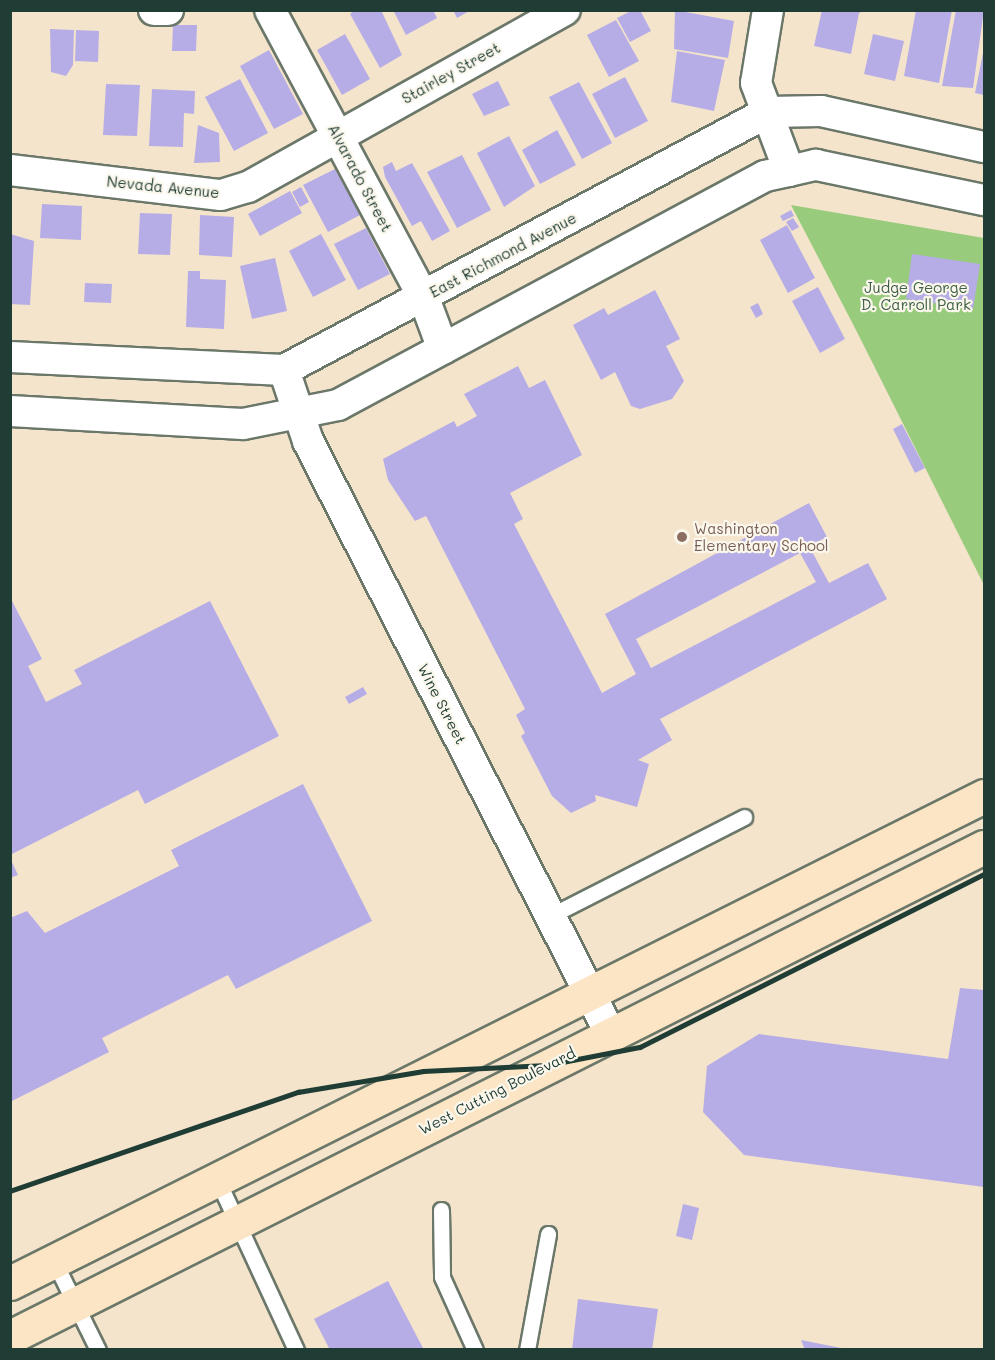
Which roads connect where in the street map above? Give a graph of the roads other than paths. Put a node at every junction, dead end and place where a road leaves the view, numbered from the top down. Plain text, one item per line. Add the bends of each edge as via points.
1 (154, 10) edge
2 (168, 10) edge
3 (270, 10) edge
4 (565, 10) edge
5 (768, 10) edge
6 (768, 112) junction
7 (338, 136) junction
8 (984, 147) edge
9 (10, 170) edge
10 (789, 171) junction
11 (984, 200) edge
12 (424, 298) junction
13 (443, 349) junction
14 (10, 357) edge
15 (284, 370) junction
16 (10, 411) edge
17 (296, 417) junction
18 (984, 796) edge
19 (744, 817) dead end
20 (984, 847) edge
21 (550, 916) junction
22 (591, 994) junction
23 (610, 1033) junction
24 (217, 1179) junction
25 (441, 1209) dead end
26 (239, 1222) junction
27 (548, 1234) dead end
28 (54, 1261) junction
29 (10, 1283) edge
30 (75, 1304) junction
31 (10, 1337) edge
32 (98, 1350) edge
33 (296, 1350) edge
34 (475, 1350) edge
35 (527, 1350) edge

1 - 2 street
3 - 7 street, Alvarado Street
4 - 7 street, Stairley Street
5 - 6 street via 756,83
6 - 8 street, East Richmond Avenue via 821,111
6 - 10 street
6 - 12 street, East Richmond Avenue
7 - 9 street, Nevada Avenue via 248,187 221,195
7 - 12 street, Alvarado Street
10 - 11 street via 816,165
10 - 13 street via 765,176
12 - 13 street, Alvarado Street
12 - 15 street, East Richmond Avenue
13 - 17 street via 338,405
14 - 15 street, East Richmond Avenue
15 - 17 street, Wine Street
16 - 17 street via 243,424
17 - 21 street, Wine Street
18 - 22 street
19 - 21 lane
20 - 23 street, West Cutting Boulevard
21 - 22 street, Wine Street
22 - 23 street, Wine Street
22 - 24 street
23 - 26 street, West Cutting Boulevard
24 - 26 lane
24 - 28 street
25 - 34 lane via 442,1277
26 - 30 street, West Cutting Boulevard
26 - 33 lane
27 - 35 lane
28 - 29 street
28 - 30 lane
30 - 31 street, West Cutting Boulevard
30 - 32 lane

